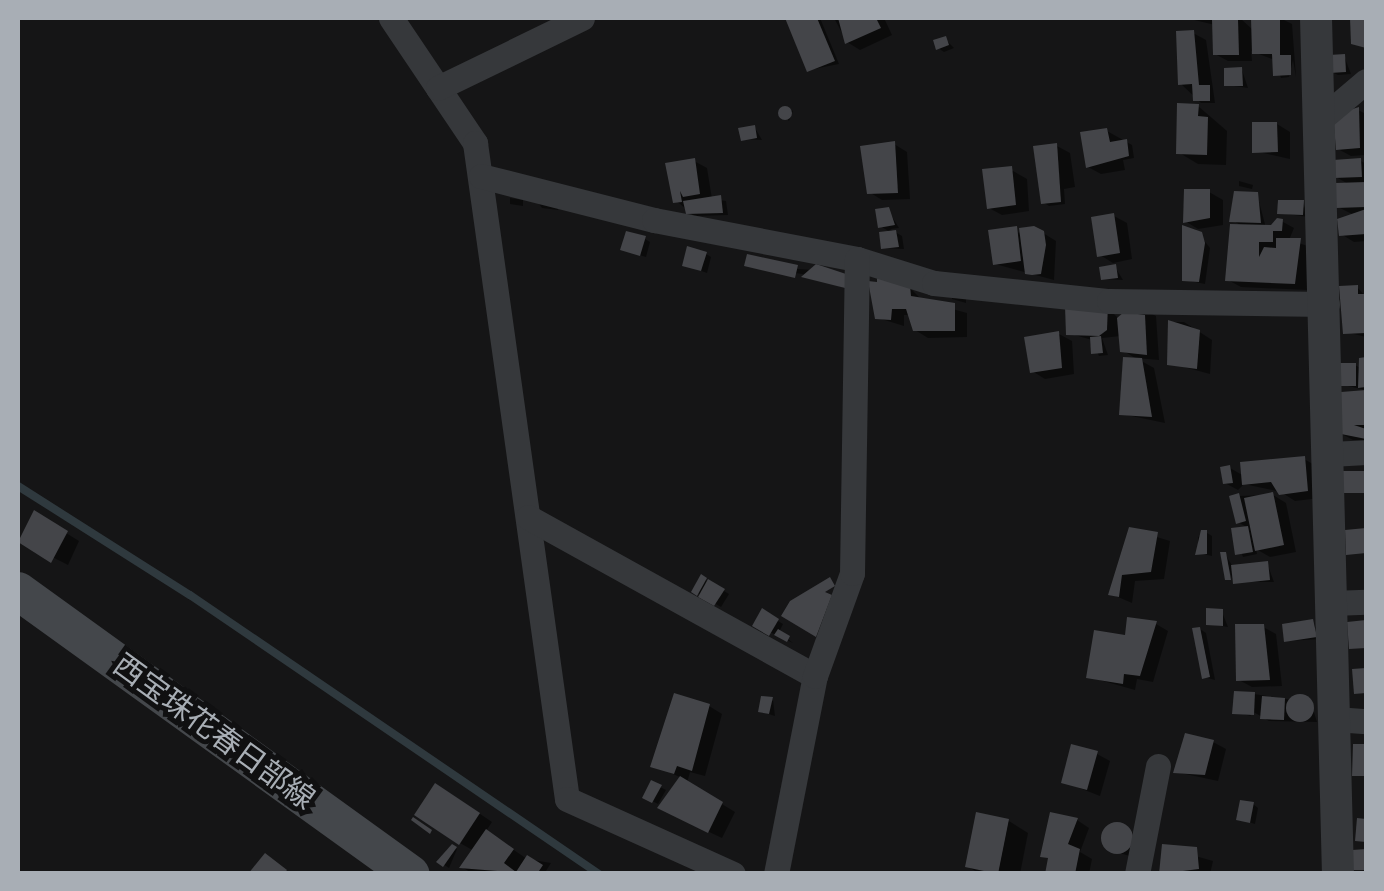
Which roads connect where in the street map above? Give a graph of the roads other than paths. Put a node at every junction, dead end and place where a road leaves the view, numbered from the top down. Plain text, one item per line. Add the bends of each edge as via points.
1 (391, 18) edge
2 (582, 18) edge
3 (1316, 18) edge
4 (1366, 81) edge
5 (438, 88) junction
6 (1321, 119) junction
7 (481, 176) junction
8 (857, 259) junction
9 (1327, 304) junction
10 (1366, 452) edge
11 (1330, 454) junction
12 (528, 517) junction
13 (18, 591) edge
14 (1366, 602) edge
15 (1332, 603) junction
16 (815, 676) junction
17 (1351, 720) edge
18 (1158, 766) dead end
19 (411, 874) edge
20 (733, 874) edge
21 (776, 874) edge
22 (1138, 874) edge
23 (1338, 874) edge

1 - 5 street
2 - 5 street
3 - 6 street
4 - 6 street
5 - 7 street via 475,142
6 - 9 street
7 - 8 street via 654,220
7 - 12 street
8 - 9 street via 934,283 1109,301
8 - 16 street via 852,574
9 - 11 street
10 - 11 street
11 - 15 street
12 - 16 street
12 - 20 street via 567,799
13 - 19 main road, 西宝珠花春日部線
14 - 15 street
15 - 17 street
16 - 21 street
17 - 23 street
18 - 22 street

